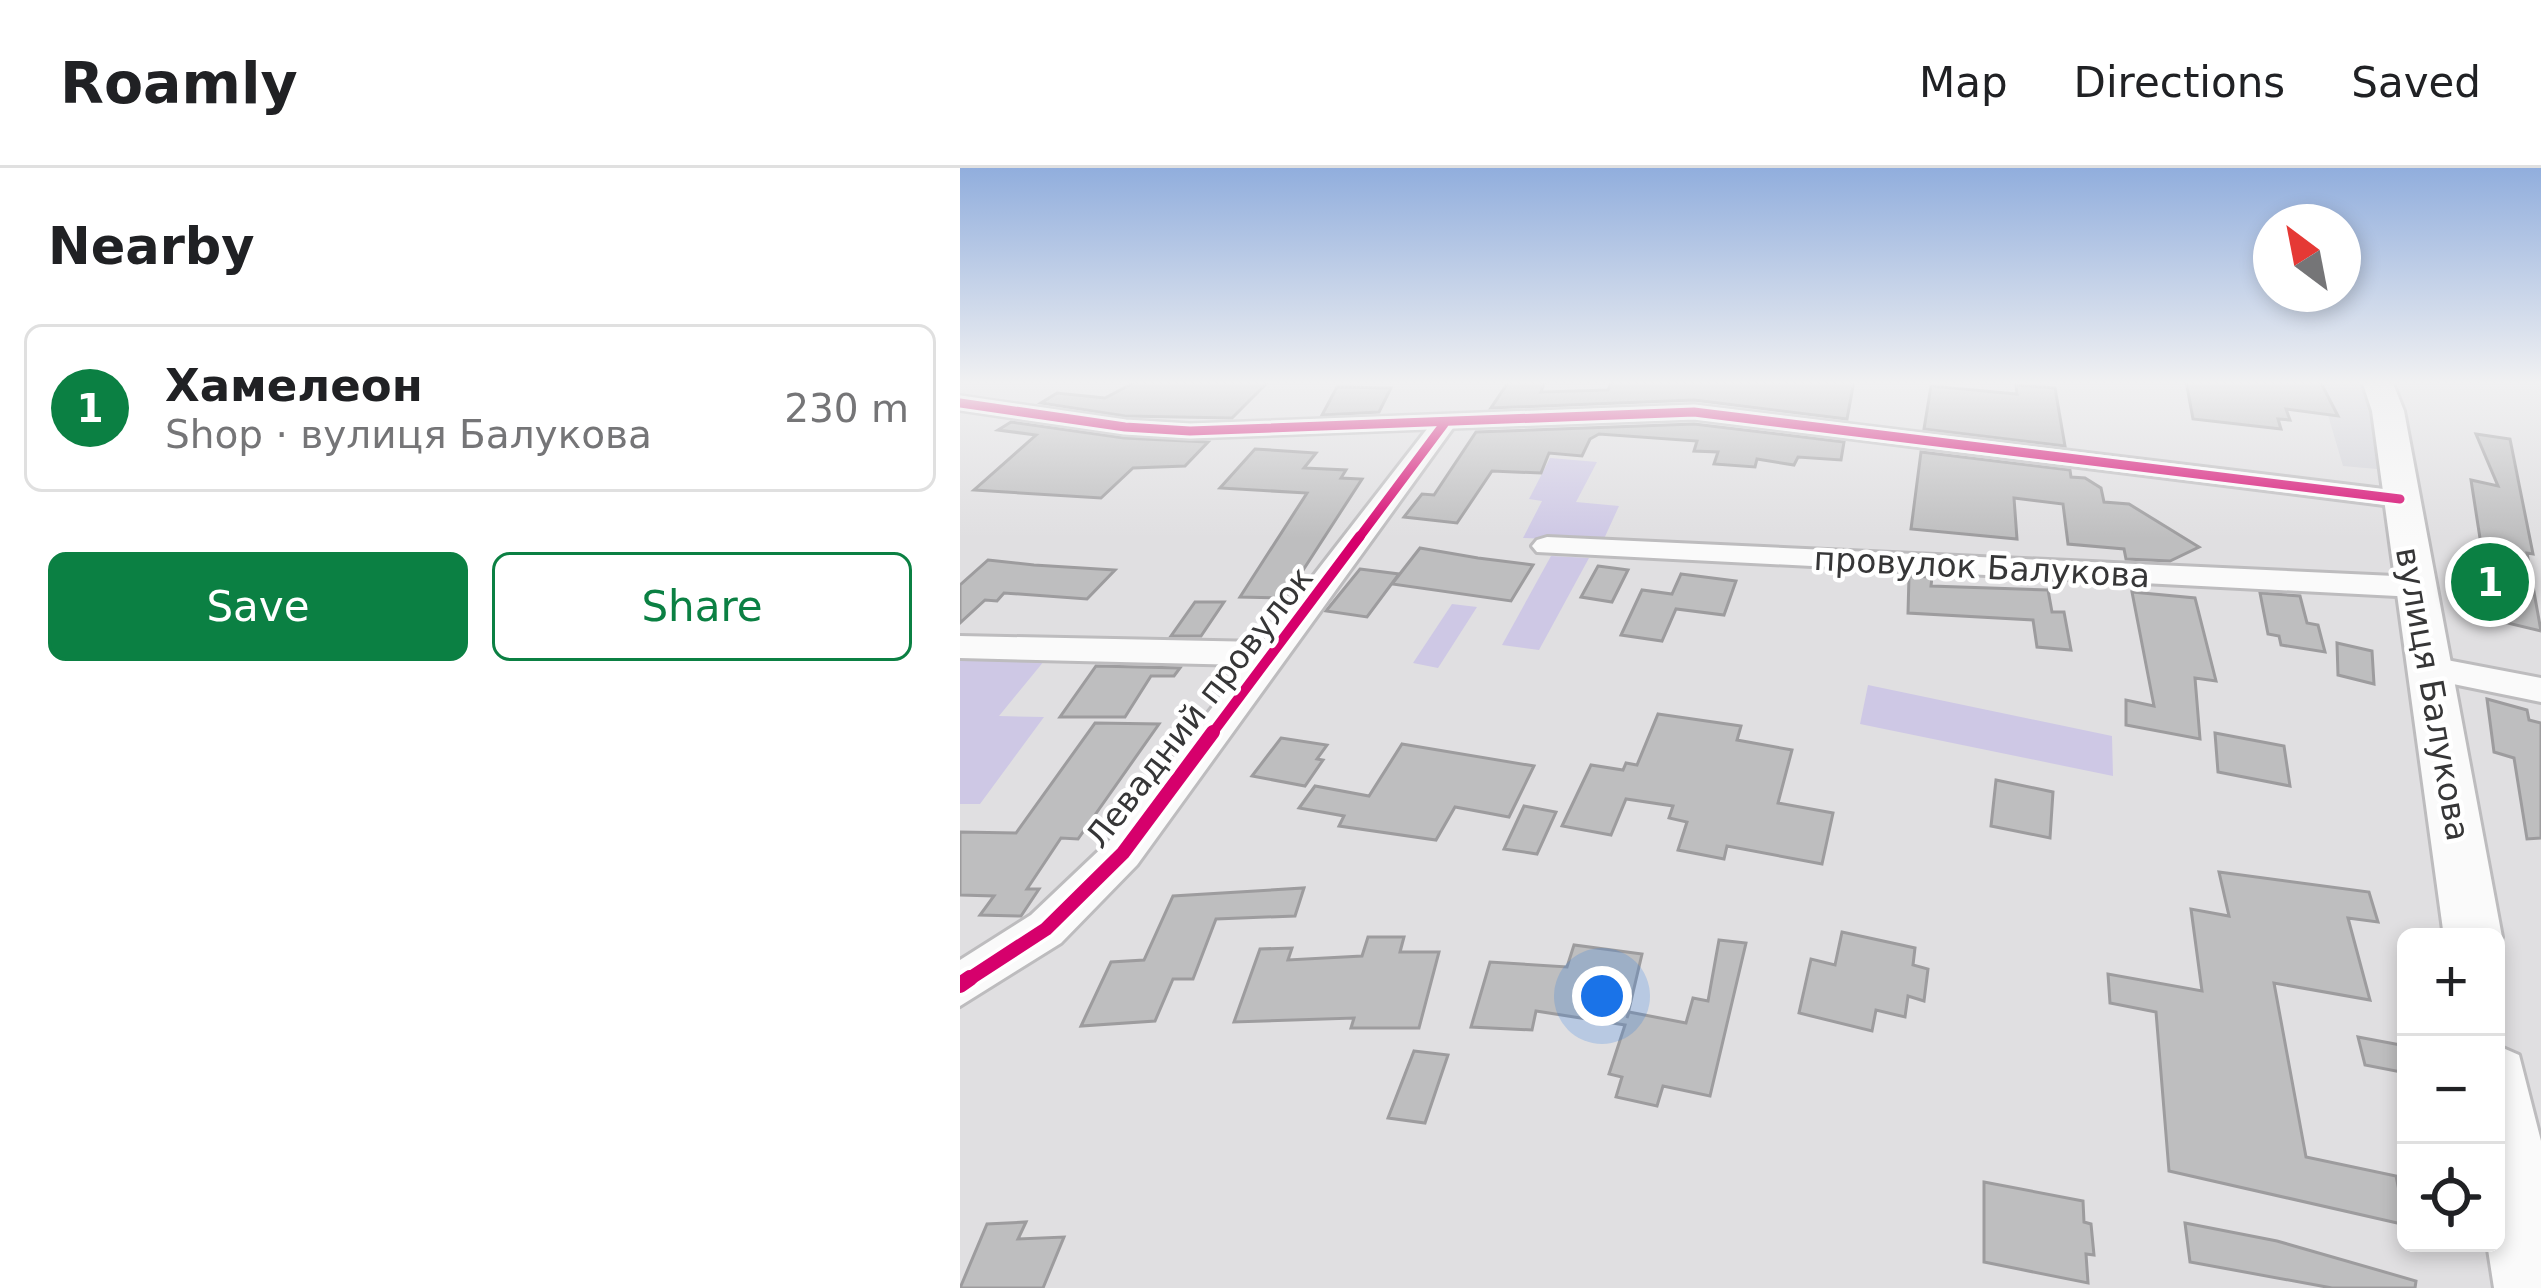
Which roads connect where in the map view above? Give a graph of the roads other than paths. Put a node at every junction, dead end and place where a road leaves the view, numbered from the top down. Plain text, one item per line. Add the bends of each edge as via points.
1 (1437, 433) edge
2 (1867, 433) edge
3 (2391, 433) edge
4 (2400, 499) junction
5 (1547, 546) dead end
6 (2416, 587) junction
7 (960, 647) edge
8 (1275, 654) junction
9 (2431, 669) junction
10 (2541, 690) edge
11 (2472, 928) edge
12 (960, 986) edge
13 (2505, 1123) edge
14 (2532, 1257) edge

1 - 8 street, Левадний провулок
2 - 4 street
3 - 4 main road, вулиця Балукова
4 - 6 main road, вулиця Балукова
5 - 6 street, провулок Балукова
6 - 9 main road, вулиця Балукова
7 - 8 street
8 - 12 street, Левадний провулок via 1083,897
9 - 10 street
9 - 11 main road, вулиця Балукова
13 - 14 main road

